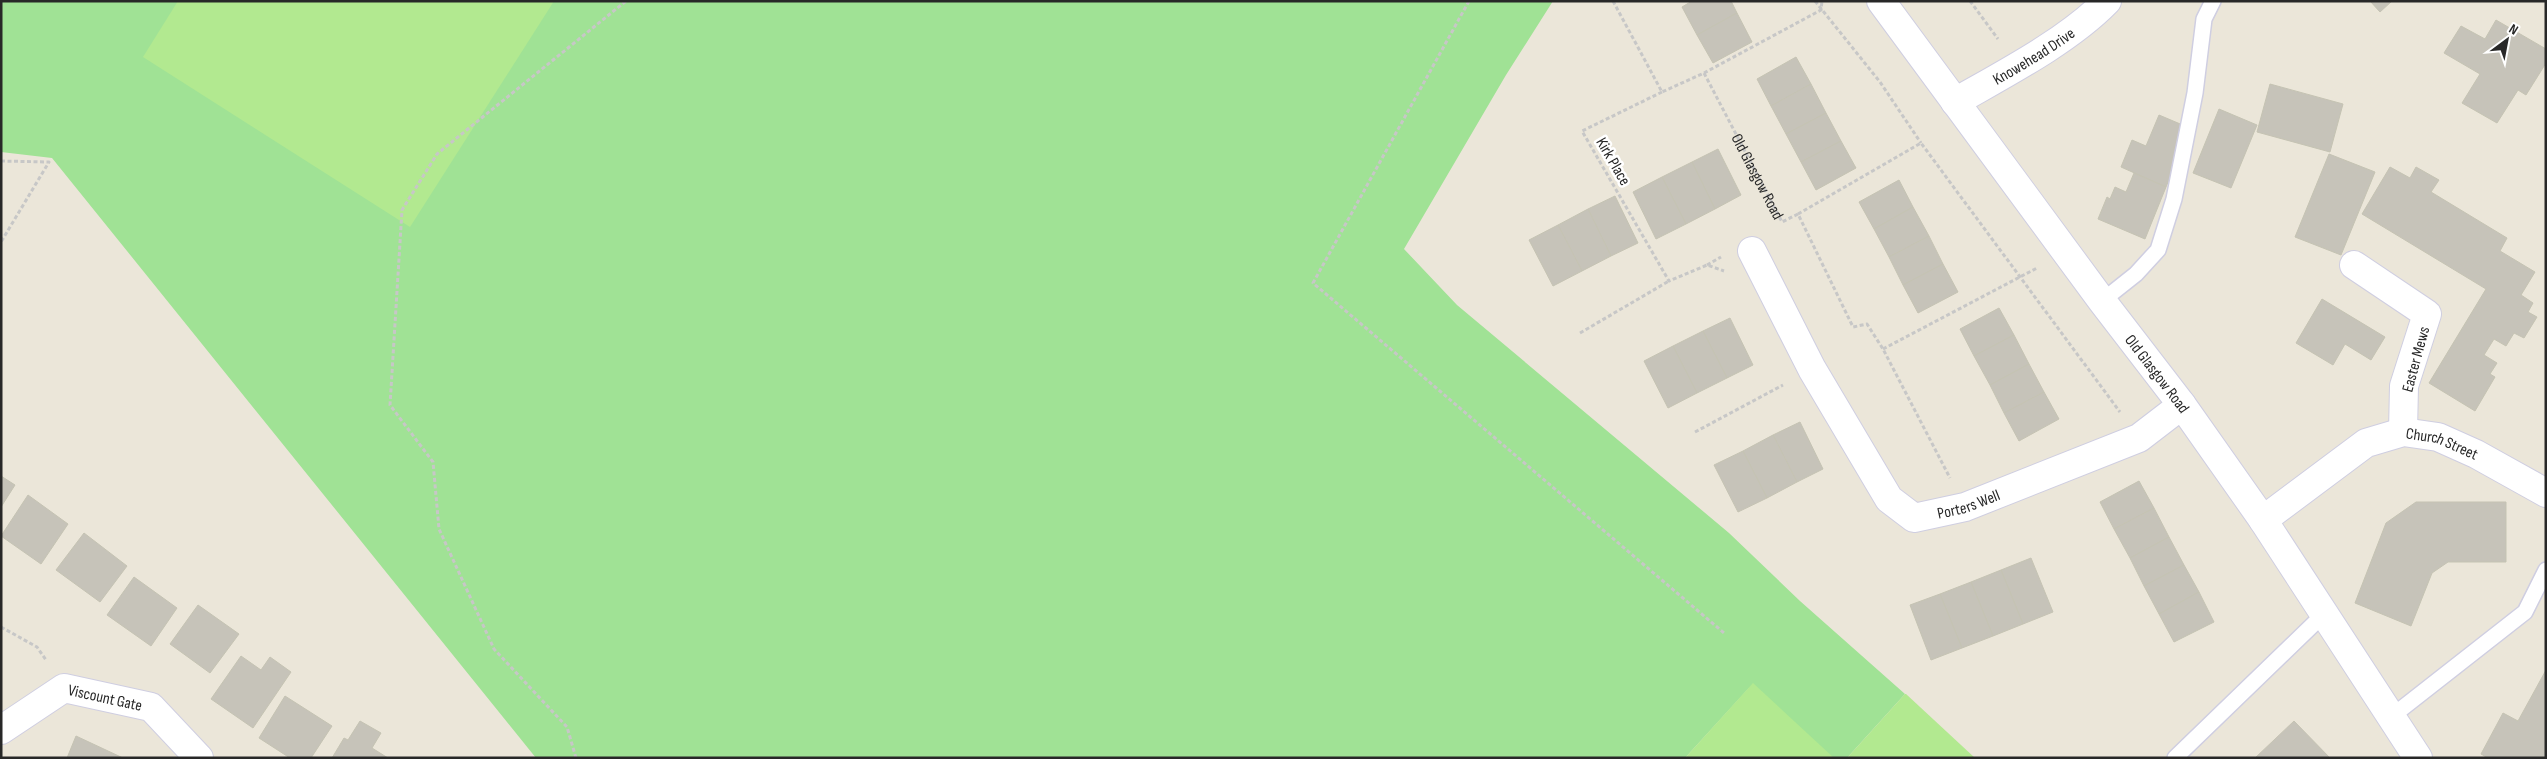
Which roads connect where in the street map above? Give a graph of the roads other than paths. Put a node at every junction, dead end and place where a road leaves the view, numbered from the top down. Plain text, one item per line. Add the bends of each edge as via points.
1 (1881, 1) edge
2 (2107, 1) edge
3 (2214, 1) edge
4 (1955, 102) junction
5 (1752, 252) dead end
6 (2354, 265) dead end
7 (2102, 301) junction
8 (2182, 405) junction
9 (2403, 432) junction
10 (2546, 492) edge
11 (2263, 520) junction
12 (2546, 570) edge
13 (2324, 614) junction
14 (2390, 717) junction
15 (1, 730) edge
16 (199, 758) edge
17 (2175, 758) edge
18 (2418, 758) edge

1 - 4 street, Old Glasgow Road
2 - 4 street, Knowehead Drive via 2094,14 2018,66
3 - 7 lane via 2204,19 2195,93 2174,199 2158,250 2136,274
4 - 7 street, Old Glasgow Road
5 - 8 street, Porters Well via 1812,369 1889,499 1914,518 1965,507 2139,438
6 - 9 street, Easter Mews via 2427,314 2404,386
7 - 8 street, Old Glasgow Road
8 - 11 street, Old Glasgow Road
9 - 10 street, Church Street via 2438,437
9 - 11 street, Church Street via 2366,443
11 - 13 street, Old Glasgow Road
12 - 14 lane via 2525,612
13 - 14 street, Old Glasgow Road
13 - 17 lane
14 - 18 street, Old Glasgow Road
15 - 16 street, Viscount Gate via 64,688 151,707

